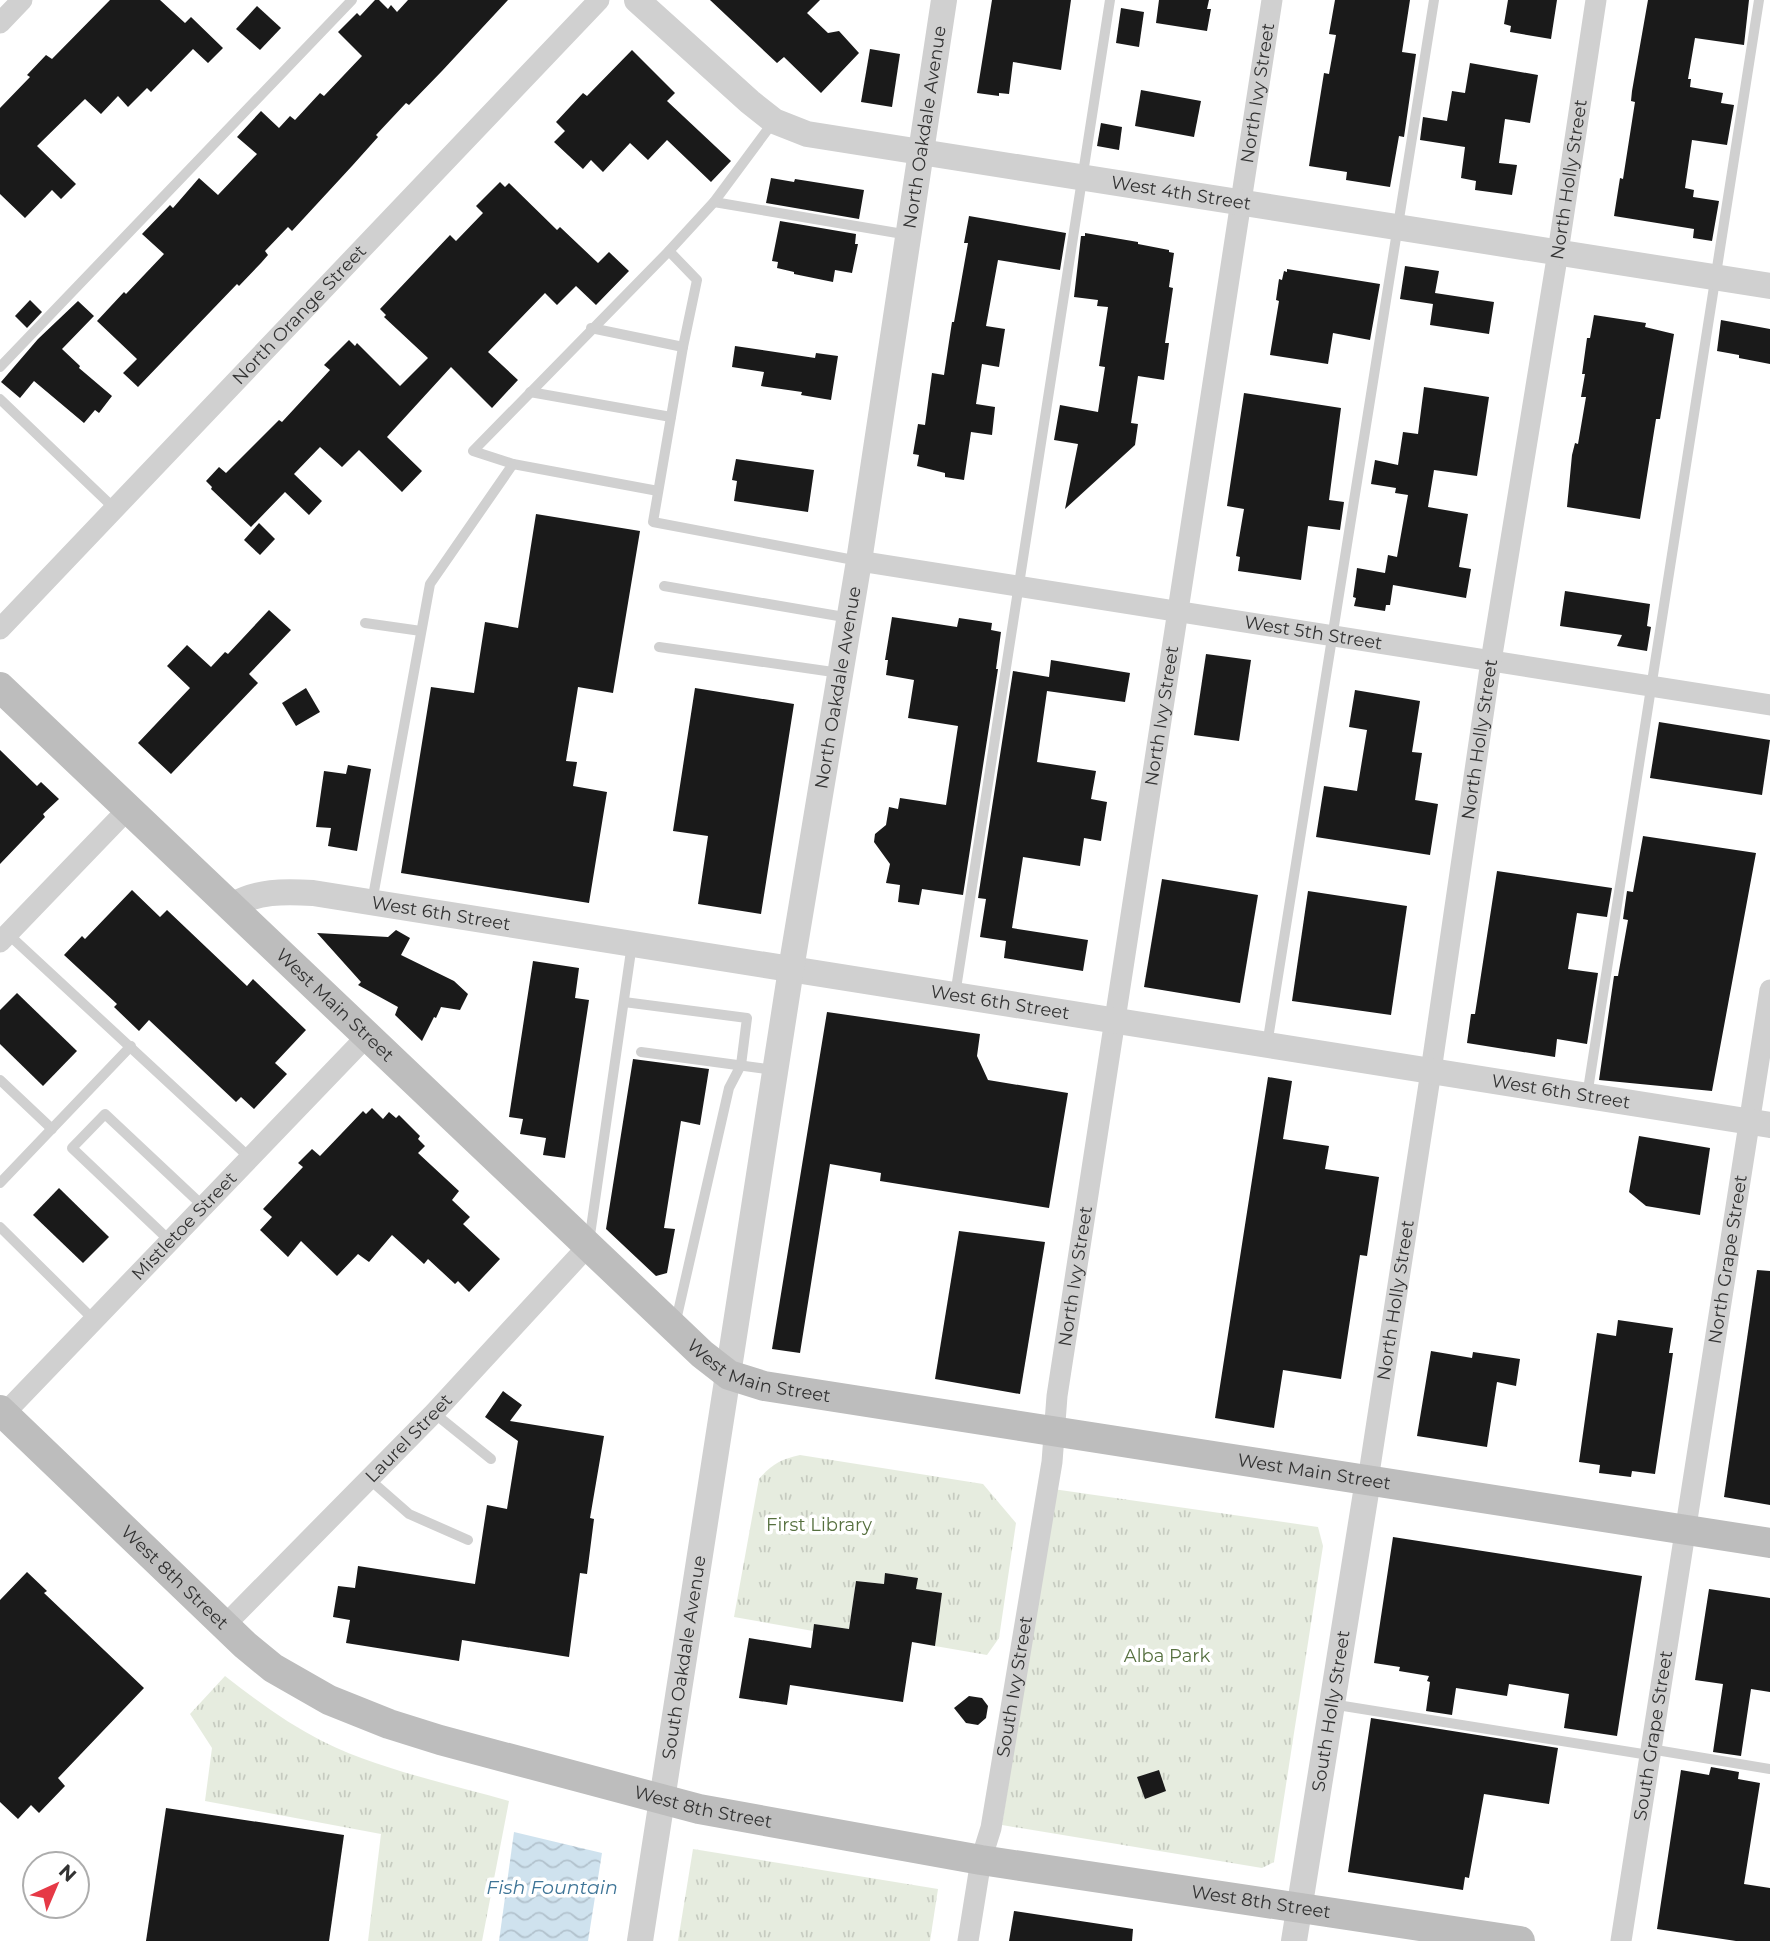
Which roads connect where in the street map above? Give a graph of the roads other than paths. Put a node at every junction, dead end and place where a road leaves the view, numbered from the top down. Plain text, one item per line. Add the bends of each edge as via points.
1 (22, 0) edge
2 (352, 0) edge
3 (599, 0) edge
4 (637, 0) edge
5 (944, 0) edge
6 (1110, 0) edge
7 (1272, 0) edge
8 (1434, 0) edge
9 (1596, 0) edge
10 (1759, 0) edge
11 (0, 23) edge
12 (774, 121) junction
13 (922, 152) junction
14 (1083, 177) junction
15 (714, 202) junction
16 (1241, 202) junction
17 (1398, 227) junction
18 (909, 235) junction
19 (669, 251) junction
20 (1558, 252) junction
21 (1716, 277) junction
22 (1770, 286) edge
23 (591, 328) junction
24 (683, 346) junction
25 (0, 367) edge
26 (530, 392) junction
27 (0, 399) edge
28 (671, 417) junction
29 (513, 464) junction
30 (657, 491) junction
31 (115, 509) junction
32 (859, 561) junction
33 (664, 586) dead end
34 (1019, 586) junction
35 (1177, 611) junction
36 (849, 618) junction
37 (365, 623) dead end
38 (0, 629) edge
39 (421, 631) junction
40 (1332, 635) junction
41 (659, 647) dead end
42 (1491, 661) junction
43 (840, 673) junction
44 (1652, 686) junction
45 (0, 687) edge
46 (1770, 705) edge
47 (129, 808) junction
48 (372, 902) junction
49 (231, 906) junction
50 (4, 938) edge
51 (632, 944) junction
52 (791, 969) junction
53 (1770, 990) edge
54 (956, 995) junction
55 (624, 1002) junction
56 (1114, 1020) junction
57 (368, 1035) junction
58 (1267, 1045) junction
59 (131, 1046) junction
60 (641, 1052) dead end
61 (741, 1065) junction
62 (776, 1070) junction
63 (1431, 1071) junction
64 (0, 1080) edge
65 (1587, 1096) junction
66 (1760, 1124) edge
67 (52, 1129) junction
68 (250, 1158) junction
69 (0, 1183) edge
70 (204, 1206) junction
71 (0, 1227) edge
72 (170, 1241) junction
73 (588, 1246) junction
74 (94, 1320) junction
75 (675, 1328) junction
76 (729, 1375) junction
77 (434, 1413) junction
78 (1, 1414) edge
79 (1054, 1431) junction
80 (491, 1459) dead end
81 (369, 1479) junction
82 (1368, 1480) junction
83 (1686, 1530) junction
84 (468, 1540) dead end
85 (1770, 1543) edge
86 (225, 1625) junction
87 (1331, 1704) junction
88 (1650, 1752) junction
89 (1770, 1769) edge
90 (663, 1799) junction
91 (981, 1860) junction
92 (1299, 1908) junction
93 (1452, 1935) edge
94 (640, 1941) edge
95 (968, 1941) edge
96 (1294, 1941) edge
97 (1520, 1941) edge
98 (1621, 1941) edge

1 - 11 street
2 - 25 lane
3 - 31 street, North Orange Street
4 - 12 street, West 4th Street
5 - 13 street, North Oakdale Avenue
6 - 14 lane
7 - 16 street, North Ivy Street
8 - 17 lane
9 - 20 street, North Holly Street
10 - 21 lane
12 - 13 street, West 4th Street via 807,134
12 - 15 lane
13 - 14 street, West 4th Street
13 - 18 street, North Oakdale Avenue
14 - 16 street, West 4th Street
14 - 34 lane
15 - 18 lane
15 - 19 lane
16 - 17 street, West 4th Street
16 - 35 street, North Ivy Street
17 - 20 street, West 4th Street
17 - 40 lane
18 - 32 street, North Oakdale Avenue
19 - 23 lane
19 - 24 lane via 697,280
20 - 21 street, West 4th Street
20 - 42 street, North Holly Street
21 - 22 street, West 4th Street
21 - 44 lane
23 - 24 lane
23 - 26 lane
24 - 28 lane
26 - 28 lane
26 - 29 lane via 472,451
27 - 31 lane
28 - 30 lane
29 - 30 lane
29 - 39 lane via 430,584
30 - 32 lane via 653,522
31 - 38 street, North Orange Street
32 - 34 street, West 5th Street
32 - 36 street, North Oakdale Avenue
33 - 36 lane
34 - 35 street, West 5th Street
34 - 54 lane
35 - 40 street, West 5th Street
35 - 56 street, North Ivy Street
36 - 43 street, North Oakdale Avenue
37 - 39 lane
39 - 48 lane
40 - 42 street, West 5th Street
40 - 58 lane
41 - 43 lane
42 - 44 street, West 5th Street
42 - 63 street, North Holly Street
43 - 52 street, North Oakdale Avenue
44 - 46 street, West 5th Street
44 - 65 lane
45 - 47 main road, West Main Street
47 - 49 main road, West Main Street
47 - 50 street
48 - 49 street, West 6th Street via 281,891 248,896
48 - 51 street, West 6th Street
49 - 57 main road, West Main Street
50 - 59 lane
51 - 52 street, West 6th Street
51 - 55 lane
52 - 54 street, West 6th Street
52 - 62 street, North Oakdale Avenue
53 - 66 street, North Grape Street
54 - 56 street, West 6th Street
55 - 61 lane via 747,1018
55 - 73 lane
56 - 58 street, West 6th Street
56 - 79 street, North Ivy Street
57 - 68 street, Mistletoe Street
57 - 73 main road, West Main Street
58 - 63 street, West 6th Street
59 - 67 lane
59 - 68 lane
60 - 61 lane
61 - 62 lane
61 - 75 lane via 729,1088
62 - 76 street, North Oakdale Avenue
63 - 65 street, West 6th Street
63 - 82 street, North Holly Street
64 - 67 lane
65 - 66 street, West 6th Street
66 - 83 street, North Grape Street
67 - 69 lane
68 - 70 street, Mistletoe Street
70 - 72 street, Mistletoe Street
70 - 72 lane via 105,1114 72,1148
71 - 74 lane
72 - 74 street, Mistletoe Street
73 - 75 main road, West Main Street
73 - 77 street, Laurel Street
74 - 78 street, Mistletoe Street
75 - 76 main road, West Main Street
76 - 79 main road, West Main Street via 764,1385
76 - 90 street, South Oakdale Avenue
77 - 80 lane
77 - 81 street, Laurel Street
78 - 86 main road, West 8th Street
79 - 82 main road, West Main Street
79 - 91 street, South Ivy Street via 993,1815
81 - 84 lane via 408,1514
81 - 86 street, Laurel Street
82 - 83 main road, West Main Street
82 - 87 street, South Holly Street
83 - 85 main road, West Main Street
83 - 88 street, South Grape Street
86 - 90 main road, West 8th Street via 274,1668 329,1700 440,1740
87 - 88 lane
87 - 92 street, South Holly Street
88 - 89 lane
88 - 98 street, South Grape Street
90 - 91 main road, West 8th Street
90 - 94 street, South Oakdale Avenue
91 - 92 main road, West 8th Street
91 - 95 street, South Ivy Street
92 - 93 main road, West 8th Street
92 - 96 street, South Holly Street
93 - 97 main road, West 8th Street

